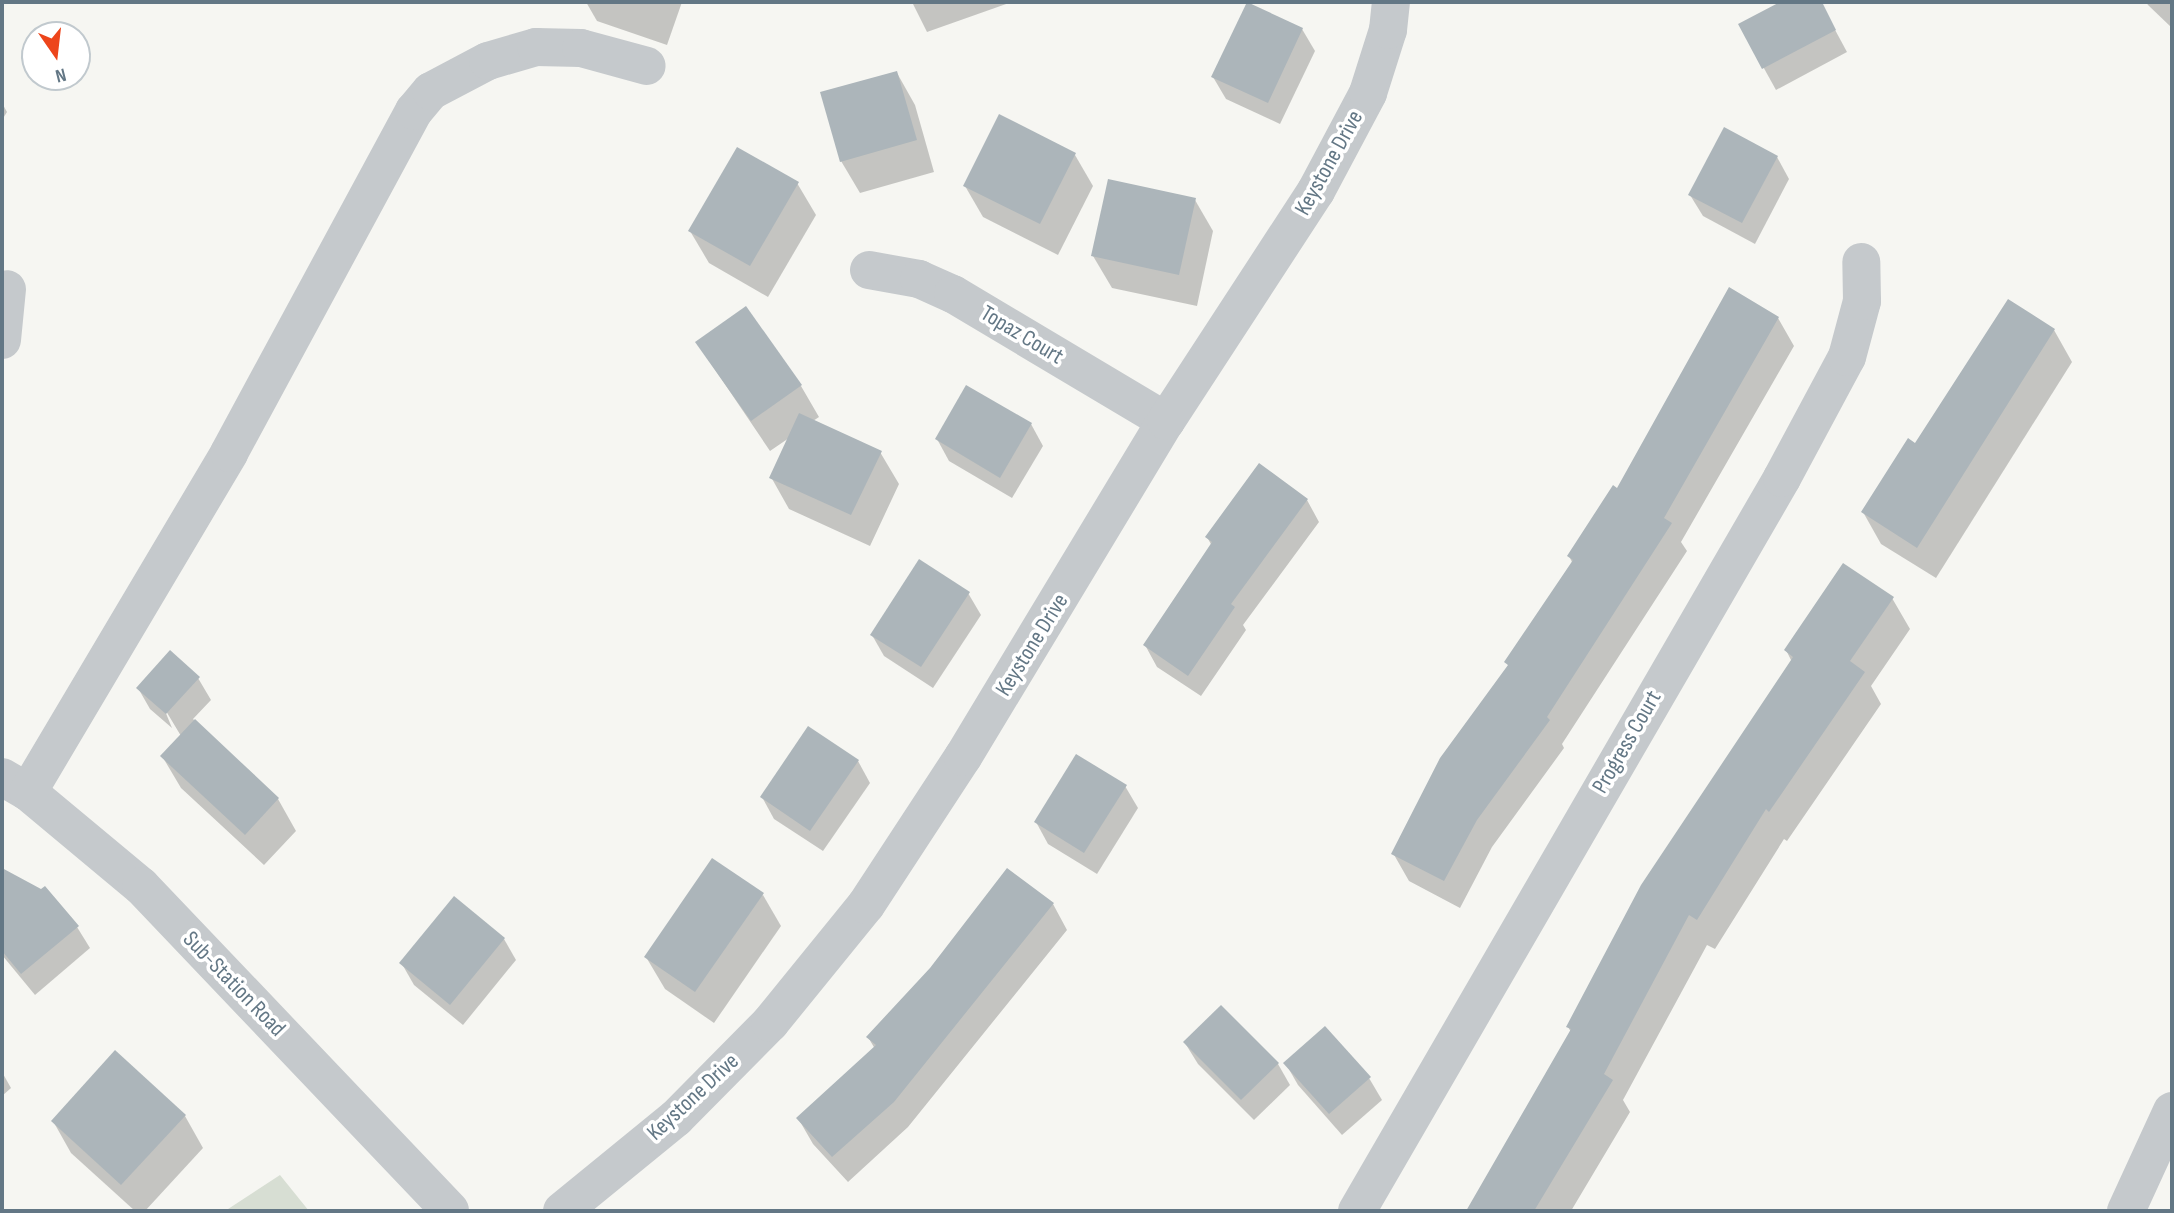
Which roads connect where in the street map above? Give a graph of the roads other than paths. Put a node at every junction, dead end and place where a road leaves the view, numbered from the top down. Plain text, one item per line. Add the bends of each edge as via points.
1 (1391, 2) edge
2 (647, 66) dead end
3 (1861, 262) dead end
4 (869, 270) dead end
5 (7, 289) dead end
6 (2, 340) edge
7 (1166, 421) junction
8 (15, 784) edge
9 (2172, 1111) edge
10 (450, 1211) edge
11 (562, 1211) edge
12 (1357, 1211) edge
13 (2126, 1211) edge

1 - 7 street, Keystone Drive via 1388,30 1368,93 1316,191
2 - 8 street via 581,48 536,47 488,61 431,91 414,111 229,453
3 - 12 street, Progress Court via 1861,301 1847,356 1783,478
4 - 7 street, Topaz Court via 919,279 954,293
5 - 6 street
7 - 11 street, Keystone Drive via 963,757 866,905 770,1023 714,1080 676,1118
8 - 10 street, Sub-Station Road via 141,886
9 - 13 street

